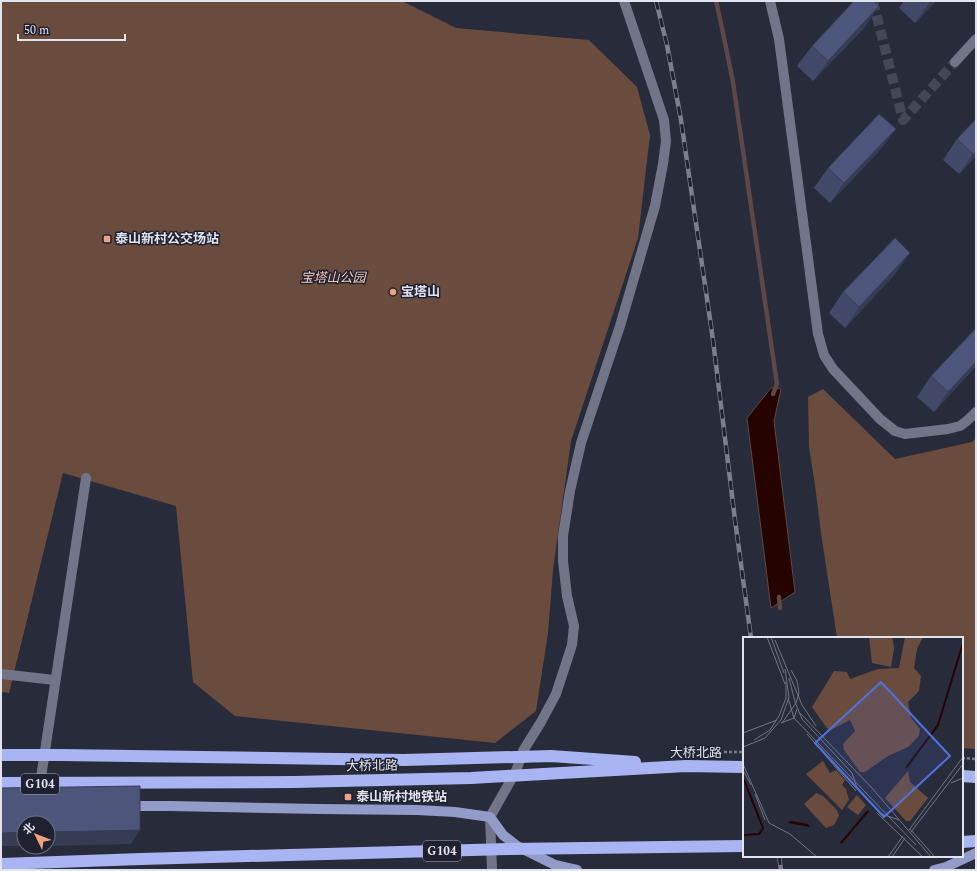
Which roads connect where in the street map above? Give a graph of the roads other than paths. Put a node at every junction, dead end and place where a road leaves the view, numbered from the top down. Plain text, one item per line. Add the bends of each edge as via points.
1 (624, 1) edge
2 (770, 1) edge
3 (976, 39) edge
4 (955, 62) tunnel mouth
5 (976, 412) edge
6 (86, 478) dead end
7 (1, 674) edge
8 (55, 680) junction
9 (1, 755) edge
10 (686, 766) junction
11 (743, 767) edge
12 (963, 776) edge
13 (976, 777) edge
14 (1, 783) edge
15 (40, 784) junction
16 (116, 806) edge
17 (490, 816) junction
18 (976, 841) edge
19 (963, 842) edge
20 (743, 846) edge
21 (976, 853) edge
22 (1, 864) edge
23 (492, 870) edge
24 (578, 870) edge
25 (934, 870) edge

1 - 17 street via 664,120 666,141 663,164 620,326 581,443 570,491 563,536 563,560 574,626 572,645 556,694
2 - 5 street via 778,39 818,334 824,356 880,419 895,431 906,434 948,429 960,426
3 - 4 street
6 - 8 street
7 - 8 street
8 - 15 street
9 - 10 highway via 404,760 551,756
10 - 11 highway, 大桥北路 / G104
10 - 15 highway, 大桥北路 / G104 via 471,778
12 - 13 highway
14 - 15 highway, 大桥北路 / G104
16 - 17 main road via 418,810
17 - 23 street
17 - 24 main road via 503,835 517,846 556,865
18 - 19 highway
20 - 22 highway, G104 via 508,849
21 - 25 main road

